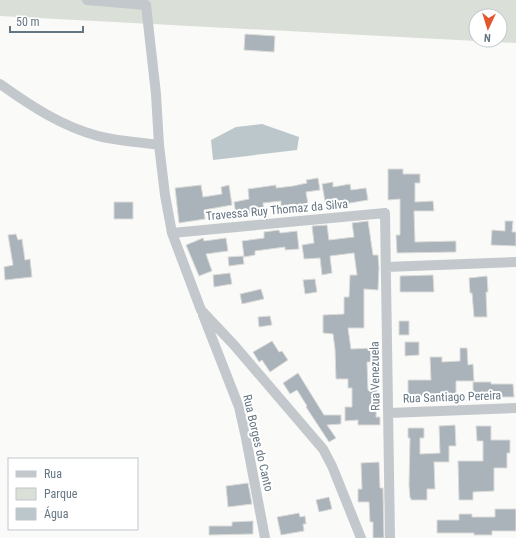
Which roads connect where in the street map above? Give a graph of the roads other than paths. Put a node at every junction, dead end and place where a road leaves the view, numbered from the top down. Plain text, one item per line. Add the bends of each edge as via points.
1 (87, 0) edge
2 (146, 3) edge
3 (0, 84) edge
4 (159, 145) junction
5 (385, 213) joint
6 (172, 233) junction
7 (516, 262) edge
8 (386, 267) junction
9 (201, 310) junction
10 (516, 408) edge
11 (389, 413) junction
12 (265, 538) edge
13 (361, 538) edge
14 (390, 538) edge

1 - 2 street
2 - 4 street, Rua Borges do Canto
3 - 4 street via 51,118 76,129 100,137
4 - 6 street, Rua Borges do Canto
5 - 6 street, Travessa Ruy Thomaz da Silva
5 - 8 street, Rua Venezuela
6 - 9 street, Rua Borges do Canto
7 - 8 street
8 - 11 street, Rua Venezuela
9 - 12 street, Rua Borges do Canto via 239,407
9 - 13 street via 322,449 332,466
10 - 11 street, Rua Santiago Pereira
11 - 14 street, Rua Venezuela

